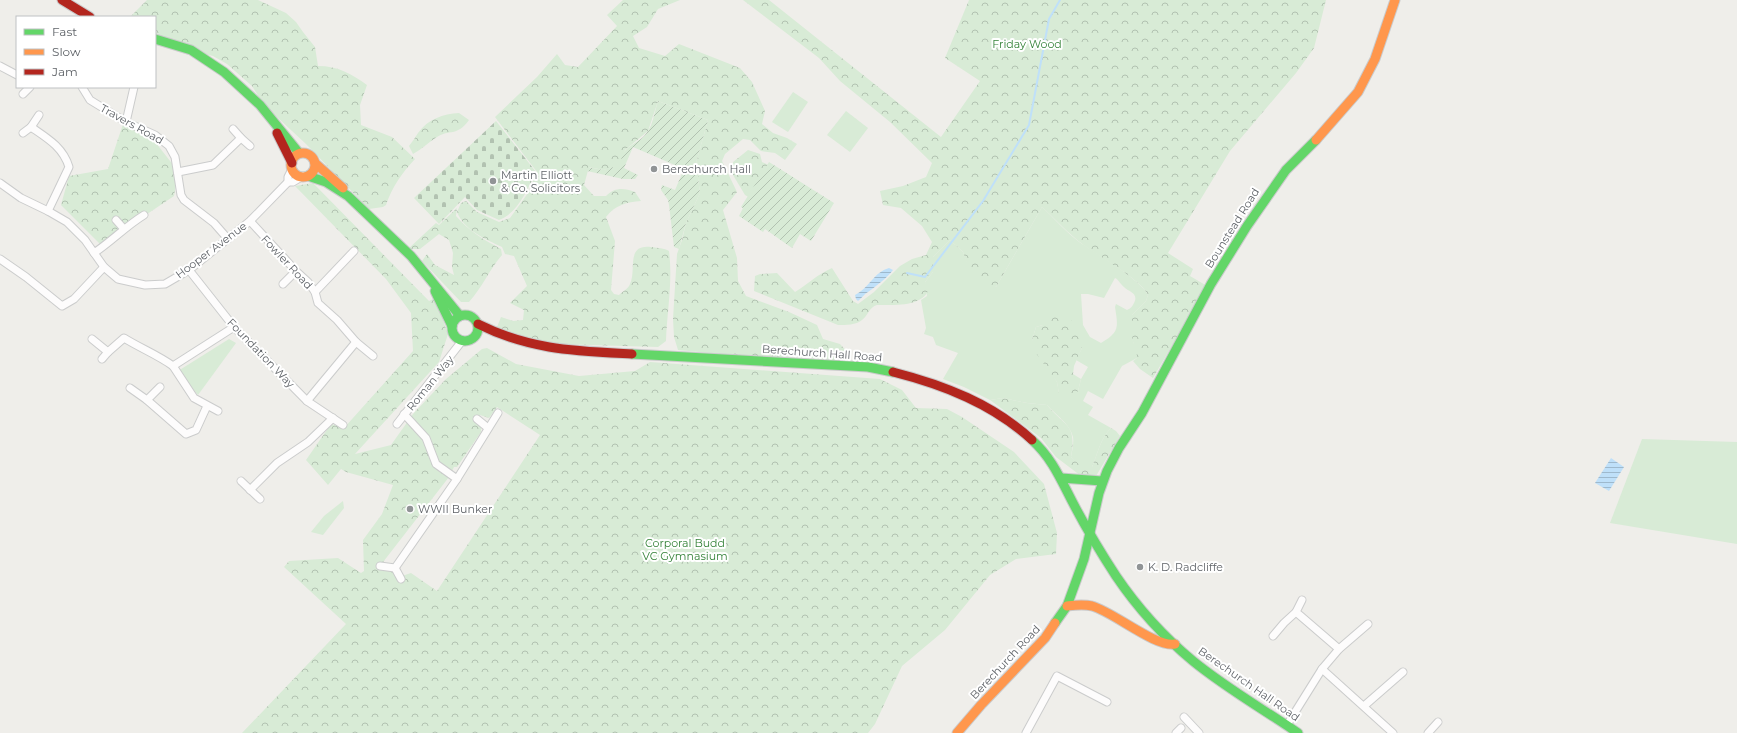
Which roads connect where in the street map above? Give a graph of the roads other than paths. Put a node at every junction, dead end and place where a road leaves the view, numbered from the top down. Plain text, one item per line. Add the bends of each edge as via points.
1 (62, 0) edge
2 (1395, 0) edge
3 (88, 16) edge
4 (156, 40) edge
5 (0, 66) edge
6 (16, 74) edge
7 (29, 88) edge
8 (83, 88) edge
9 (134, 88) edge
10 (23, 94) dead end
11 (39, 115) dead end
12 (126, 122) junction
13 (275, 125) junction
14 (32, 127) junction
15 (233, 129) dead end
16 (23, 133) dead end
17 (241, 138) junction
18 (250, 146) dead end
19 (299, 153) junction
20 (315, 163) junction
21 (292, 166) junction
22 (178, 172) junction
23 (305, 176) junction
24 (288, 182) junction
25 (0, 183) edge
26 (348, 196) junction
27 (48, 211) junction
28 (144, 215) dead end
29 (116, 220) dead end
30 (250, 221) junction
31 (124, 229) junction
32 (228, 239) junction
33 (354, 251) dead end
34 (94, 253) junction
35 (0, 259) edge
36 (104, 268) junction
37 (189, 270) junction
38 (296, 272) junction
39 (283, 284) dead end
40 (434, 285) junction
41 (315, 292) junction
42 (460, 316) junction
43 (478, 324) junction
44 (452, 326) junction
45 (234, 327) junction
46 (476, 335) junction
47 (504, 337) junction
48 (92, 340) dead end
49 (462, 341) junction
50 (356, 342) junction
51 (108, 352) junction
52 (373, 356) dead end
53 (102, 359) dead end
54 (173, 366) junction
55 (160, 387) dead end
56 (130, 388) dead end
57 (148, 400) junction
58 (307, 401) junction
59 (207, 406) junction
60 (218, 411) dead end
61 (498, 413) dead end
62 (404, 414) junction
63 (332, 418) junction
64 (477, 419) dead end
65 (397, 424) dead end
66 (343, 425) dead end
67 (488, 428) junction
68 (1061, 478) junction
69 (456, 479) junction
70 (241, 481) dead end
71 (1102, 481) junction
72 (250, 490) junction
73 (260, 499) dead end
74 (1089, 533) junction
75 (1102, 553) junction
76 (1084, 559) junction
77 (380, 566) dead end
78 (395, 568) junction
79 (401, 580) dead end
80 (1302, 600) dead end
81 (1067, 606) junction
82 (1296, 612) junction
83 (1368, 624) dead end
84 (1273, 636) dead end
85 (1174, 644) junction
86 (1339, 649) junction
87 (1322, 669) junction
88 (1403, 672) dead end
89 (1107, 702) dead end
90 (1364, 706) junction
91 (1184, 717) dead end
92 (1438, 722) dead end
93 (1287, 725) junction
94 (957, 733) edge
95 (1026, 733) edge
96 (1199, 733) edge
97 (1298, 733) edge
98 (1393, 733) edge
99 (1428, 733) edge

1 - 3 street
2 - 71 street, Bounstead Road via 1375,59 1358,92 1315,142 1286,170 1247,226 1211,284 1142,413 1119,448
4 - 13 street via 191,50 224,72 254,98
5 - 6 street
7 - 10 street
8 - 12 street, Travers Road via 90,100
9 - 12 street
11 - 14 street
12 - 22 street, Travers Road via 156,135 169,146 175,157
13 - 19 street
13 - 21 street
14 - 16 street
14 - 27 street via 59,148 69,167
15 - 17 street
17 - 18 street
17 - 22 street via 213,166
19 - 20 street via 314,158
19 - 21 street via 293,156
20 - 23 street via 315,169
20 - 26 street via 335,179
21 - 23 street via 296,174
21 - 24 street, Hooper Avenue
22 - 32 street, Travers Road via 184,200 214,223
23 - 24 street
23 - 26 street via 326,182
24 - 30 street, Hooper Avenue
25 - 27 street, Hooper Avenue via 21,198
26 - 40 street via 411,256
27 - 34 street, Hooper Avenue via 67,222
28 - 31 street
29 - 31 street
30 - 32 street, Hooper Avenue
30 - 38 street, Fowler Road
31 - 34 street
32 - 37 street, Hooper Avenue
33 - 41 street
34 - 36 street, Hooper Avenue
35 - 36 street via 62,306 74,299
36 - 37 street, Hooper Avenue via 118,279 145,285 165,284
37 - 45 street, Foundation Way
38 - 39 street
38 - 41 street, Fowler Road
40 - 42 street
40 - 44 street
41 - 50 street, Fowler Road via 318,303
42 - 43 street via 470,316
42 - 44 street
43 - 46 street
43 - 47 street, Berechurch Hall Road
44 - 49 street via 455,337
45 - 54 street
45 - 58 street, Foundation Way
46 - 47 street, Berechurch Hall Road
46 - 49 street via 468,341
47 - 68 street, Berechurch Hall Road via 540,346 579,351 854,366 891,371 961,392 990,408 1029,437 1054,465
48 - 51 street
49 - 62 street, Roman Way
50 - 52 street, Fowler Road
50 - 58 street
51 - 53 street
51 - 54 street via 124,338
54 - 59 street via 194,398
55 - 57 street
56 - 57 street
57 - 59 street via 186,434 196,430
58 - 63 street, Foundation Way
59 - 60 street
61 - 67 street
62 - 65 street, Roman Way
62 - 69 street via 426,438 436,464
63 - 66 street, Foundation Way
63 - 72 street via 308,442 277,463
64 - 67 street
67 - 69 street
68 - 71 street
68 - 74 street, Berechurch Hall Road
69 - 78 street
70 - 72 street
71 - 74 street, Bounstead Road
72 - 73 street
74 - 75 street, Berechurch Hall Road
74 - 76 street, Berechurch Road
75 - 76 street
75 - 85 street, Berechurch Hall Road via 1135,601
76 - 81 street, Berechurch Road
77 - 78 street
78 - 79 street
80 - 82 street
81 - 85 street via 1093,606 1156,639 1170,645
81 - 94 street, Berechurch Road via 1045,638
82 - 84 street
82 - 86 street
83 - 86 street
85 - 93 street, Berechurch Hall Road via 1220,681
86 - 87 street
87 - 90 street
87 - 93 street
88 - 90 street
89 - 95 street via 1057,676
90 - 98 street
91 - 96 street
92 - 99 street
93 - 97 street, Berechurch Hall Road

